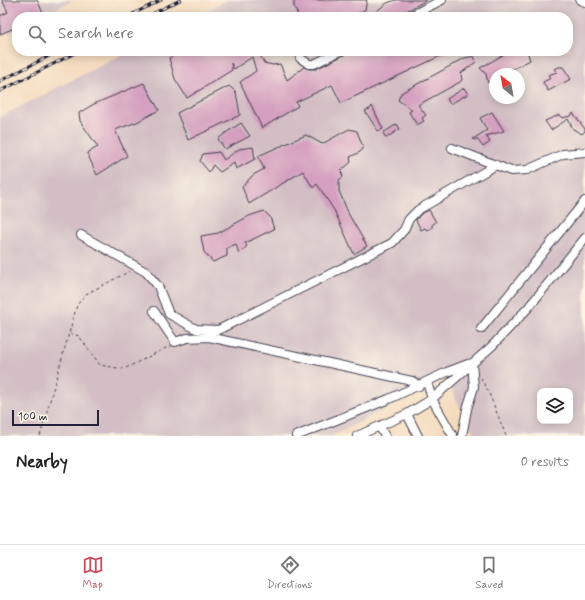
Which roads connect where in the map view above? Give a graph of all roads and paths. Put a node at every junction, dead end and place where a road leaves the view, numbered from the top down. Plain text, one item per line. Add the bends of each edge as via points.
1 (442, 0) edge
2 (580, 0) edge
3 (585, 2) edge
4 (418, 12) edge
5 (330, 56) edge
6 (300, 58) dead end
7 (452, 148) dead end
8 (585, 152) edge
9 (496, 165) junction
10 (585, 201) edge
11 (81, 234) dead end
12 (585, 238) edge
13 (137, 267) junction
14 (154, 311) dead end
15 (481, 329) dead end
16 (69, 333) junction
17 (175, 342) junction
18 (472, 362) junction
19 (479, 375) dead end
20 (423, 384) junction
21 (432, 399) junction
22 (407, 414) junction
23 (379, 426) junction
24 (461, 434) edge
25 (40, 436) edge
26 (296, 436) edge
27 (357, 436) edge
28 (385, 436) edge
29 (418, 436) edge
30 (453, 436) edge
31 (506, 436) edge

1 - 4 street
2 - 3 street
5 - 6 street via 314,64
7 - 9 street
8 - 9 street via 563,154 528,170 511,171
9 - 13 street via 418,210 392,243 218,330 196,329 169,314 158,286 146,272
10 - 15 street
11 - 13 street
12 - 18 street via 528,308 492,346
13 - 16 path via 86,294 77,306
14 - 17 street
16 - 17 path via 79,336 100,365 124,369
16 - 25 path
17 - 20 street via 187,338 210,337
18 - 20 street
18 - 21 street
18 - 24 street via 474,387
19 - 31 path
20 - 21 street
20 - 26 street
21 - 22 street
21 - 30 street
22 - 23 street
22 - 29 street
23 - 27 street
23 - 28 street

